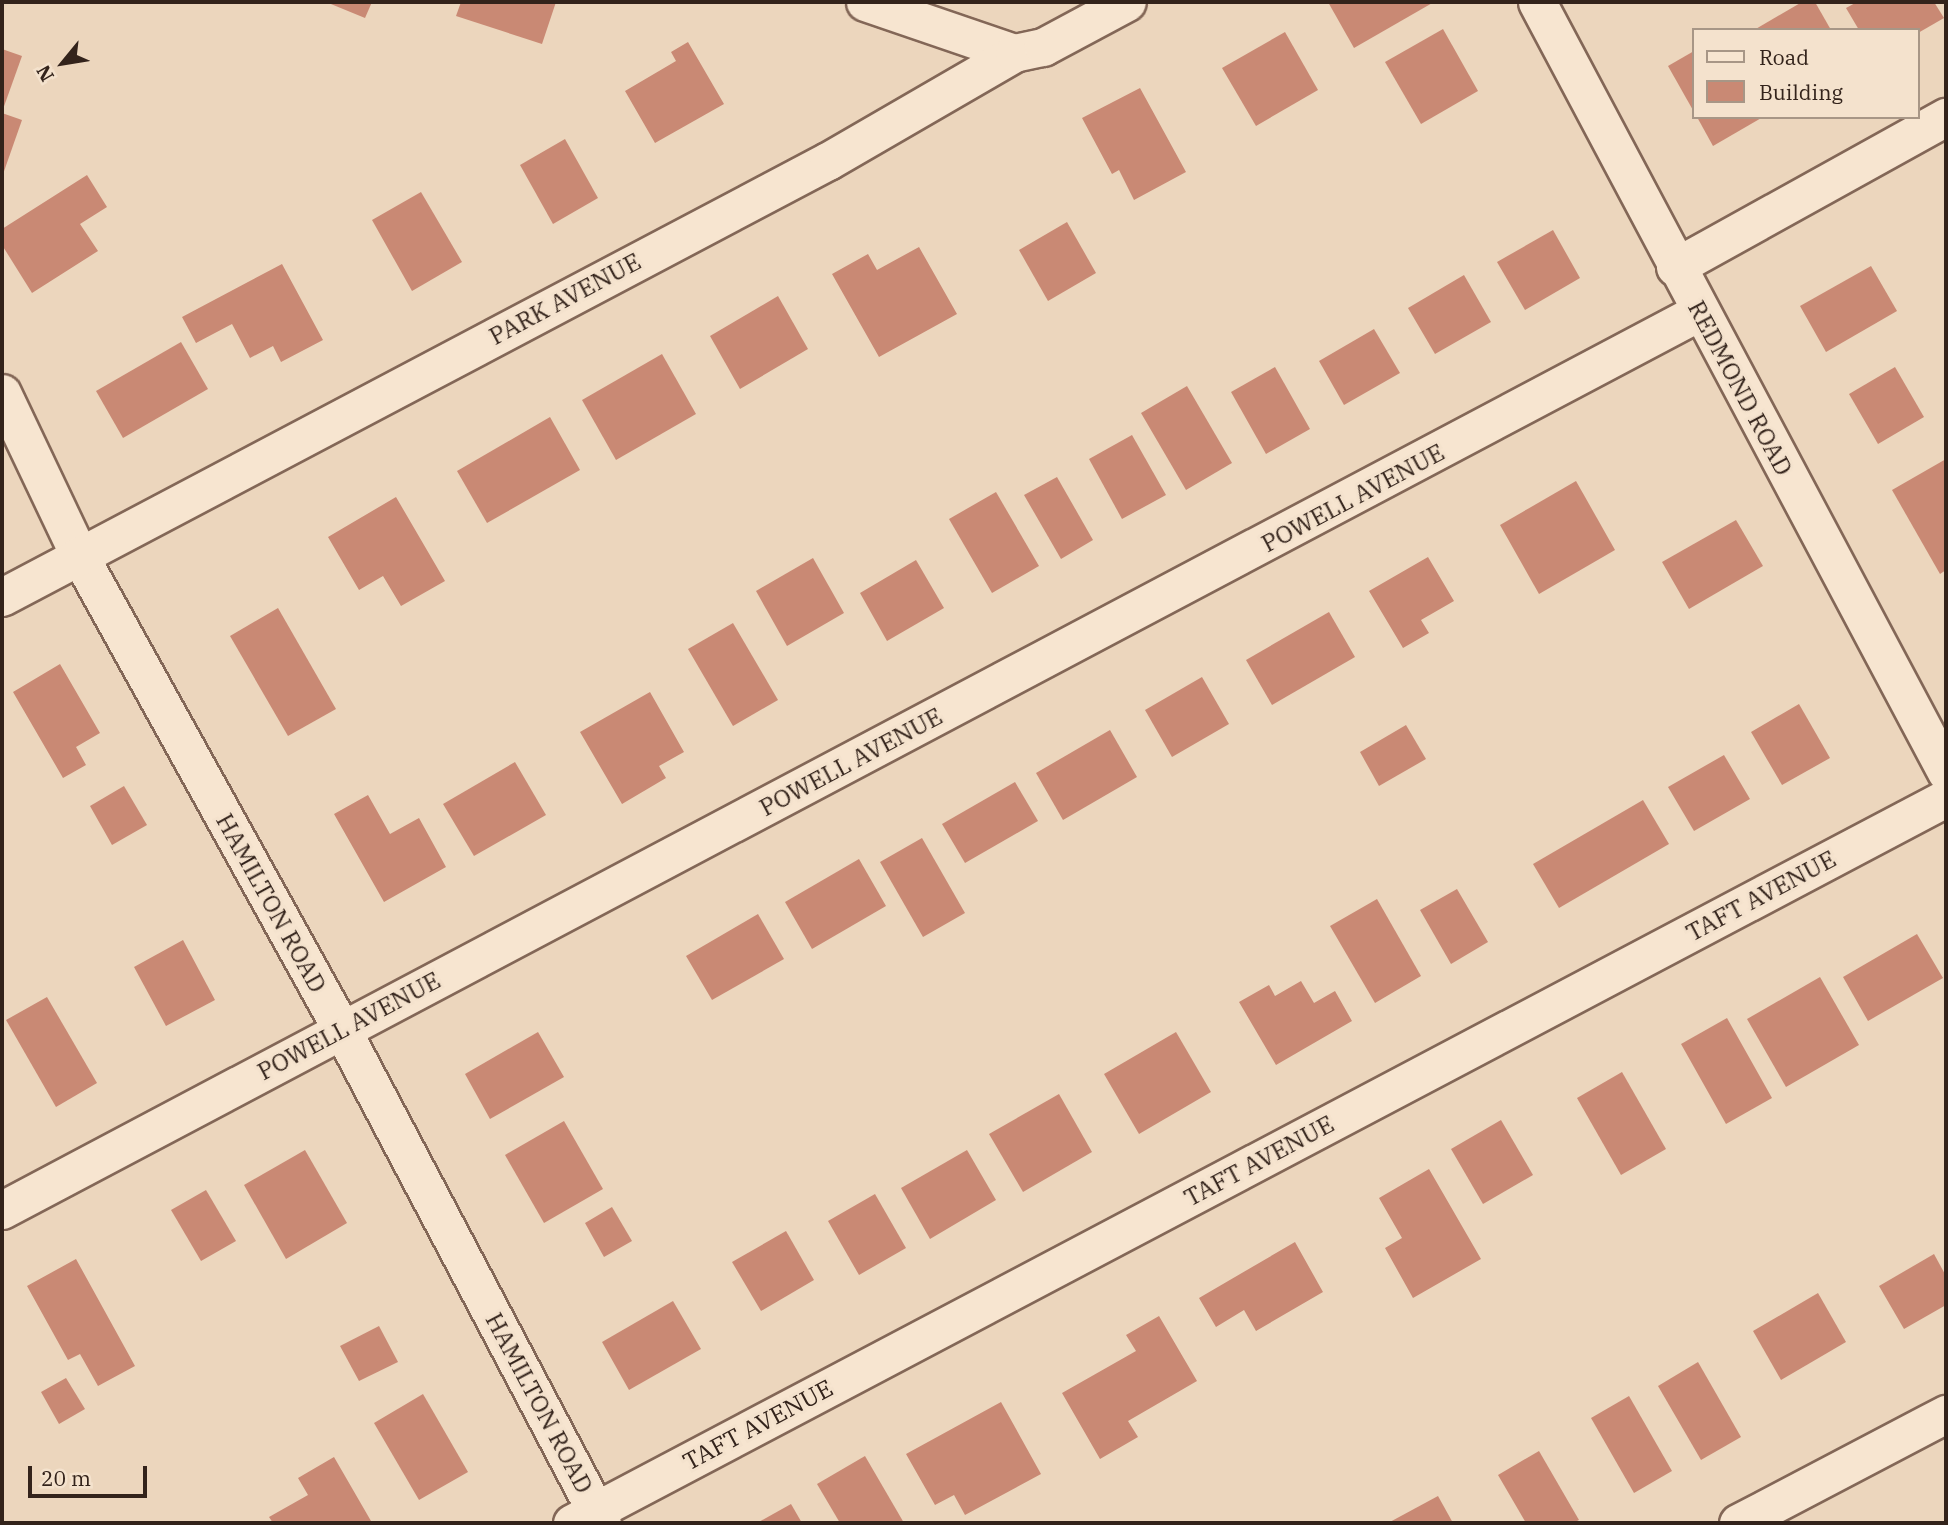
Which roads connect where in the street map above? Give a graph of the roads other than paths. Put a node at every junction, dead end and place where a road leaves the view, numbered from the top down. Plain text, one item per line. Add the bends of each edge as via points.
1 (865, 2) edge
2 (1127, 2) edge
3 (1537, 2) edge
4 (1014, 52) junction
5 (1946, 117) edge
6 (1675, 267) junction
7 (1699, 312) junction
8 (2, 393) edge
9 (79, 555) junction
10 (2, 597) edge
11 (1946, 772) edge
12 (1946, 798) edge
13 (342, 1030) junction
14 (2, 1210) edge
15 (1946, 1414) edge
16 (590, 1519) edge
17 (1738, 1523) edge

1 - 4 street
2 - 4 street, PARK AVENUE via 1043,47
3 - 6 street, REDMOND ROAD
4 - 9 street, PARK AVENUE via 828,161
5 - 6 street
6 - 7 street, REDMOND ROAD
7 - 11 street, REDMOND ROAD
7 - 13 street, POWELL AVENUE
8 - 9 street, HAMILTON ROAD
9 - 10 street, PARK AVENUE
9 - 13 street, HAMILTON ROAD
12 - 16 street, TAFT AVENUE
13 - 14 street, POWELL AVENUE
13 - 16 street, HAMILTON ROAD
15 - 17 street

